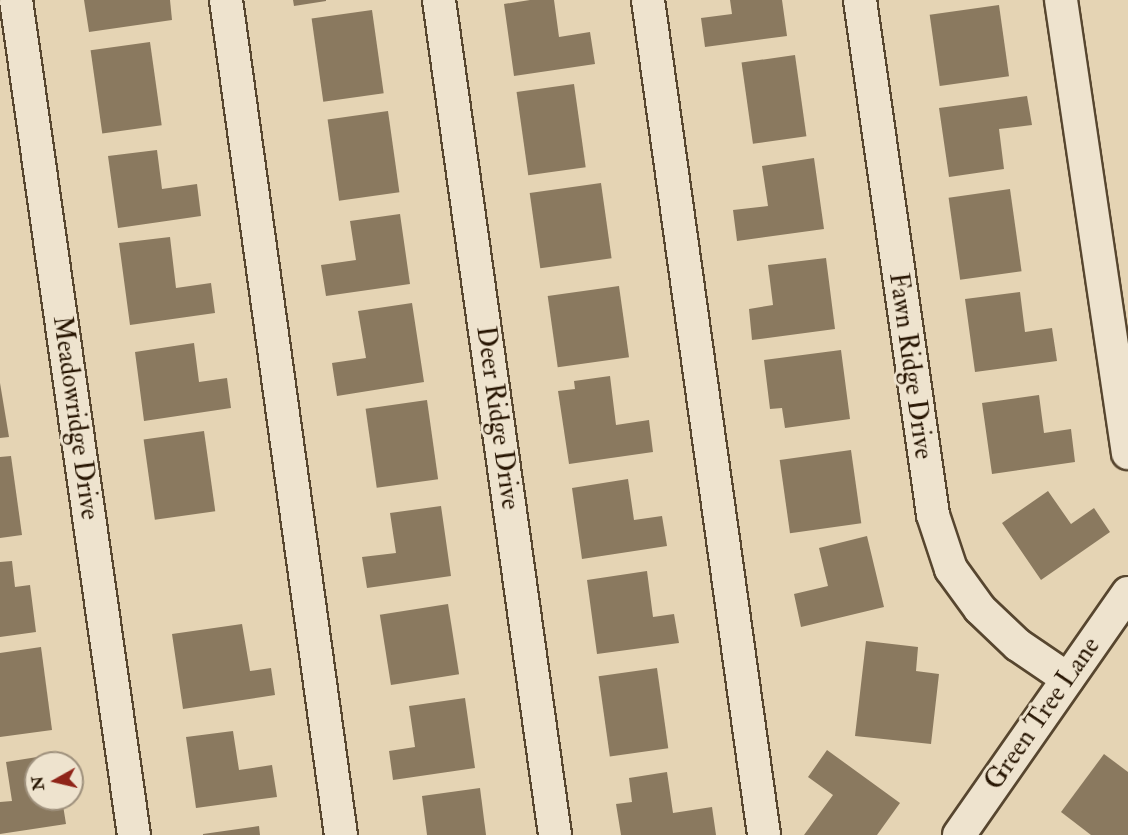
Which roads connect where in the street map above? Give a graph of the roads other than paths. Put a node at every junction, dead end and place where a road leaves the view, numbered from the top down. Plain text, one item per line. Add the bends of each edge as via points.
1 (226, 0) edge
2 (439, 0) edge
3 (648, 0) edge
4 (860, 0) edge
5 (1061, 0) edge
6 (11, 10) edge
7 (1128, 453) edge
8 (1128, 593) edge
9 (1068, 678) junction
10 (134, 835) edge
11 (341, 835) edge
12 (555, 835) edge
13 (764, 835) edge
14 (959, 835) edge

1 - 11 street
2 - 12 street, Deer Ridge Drive
3 - 13 street
4 - 9 street, Fawn Ridge Drive via 933,514 951,569 980,609 1018,645
5 - 7 street
6 - 10 street, Meadowridge Drive
8 - 9 street, Green Tree Lane
9 - 14 street, Green Tree Lane

